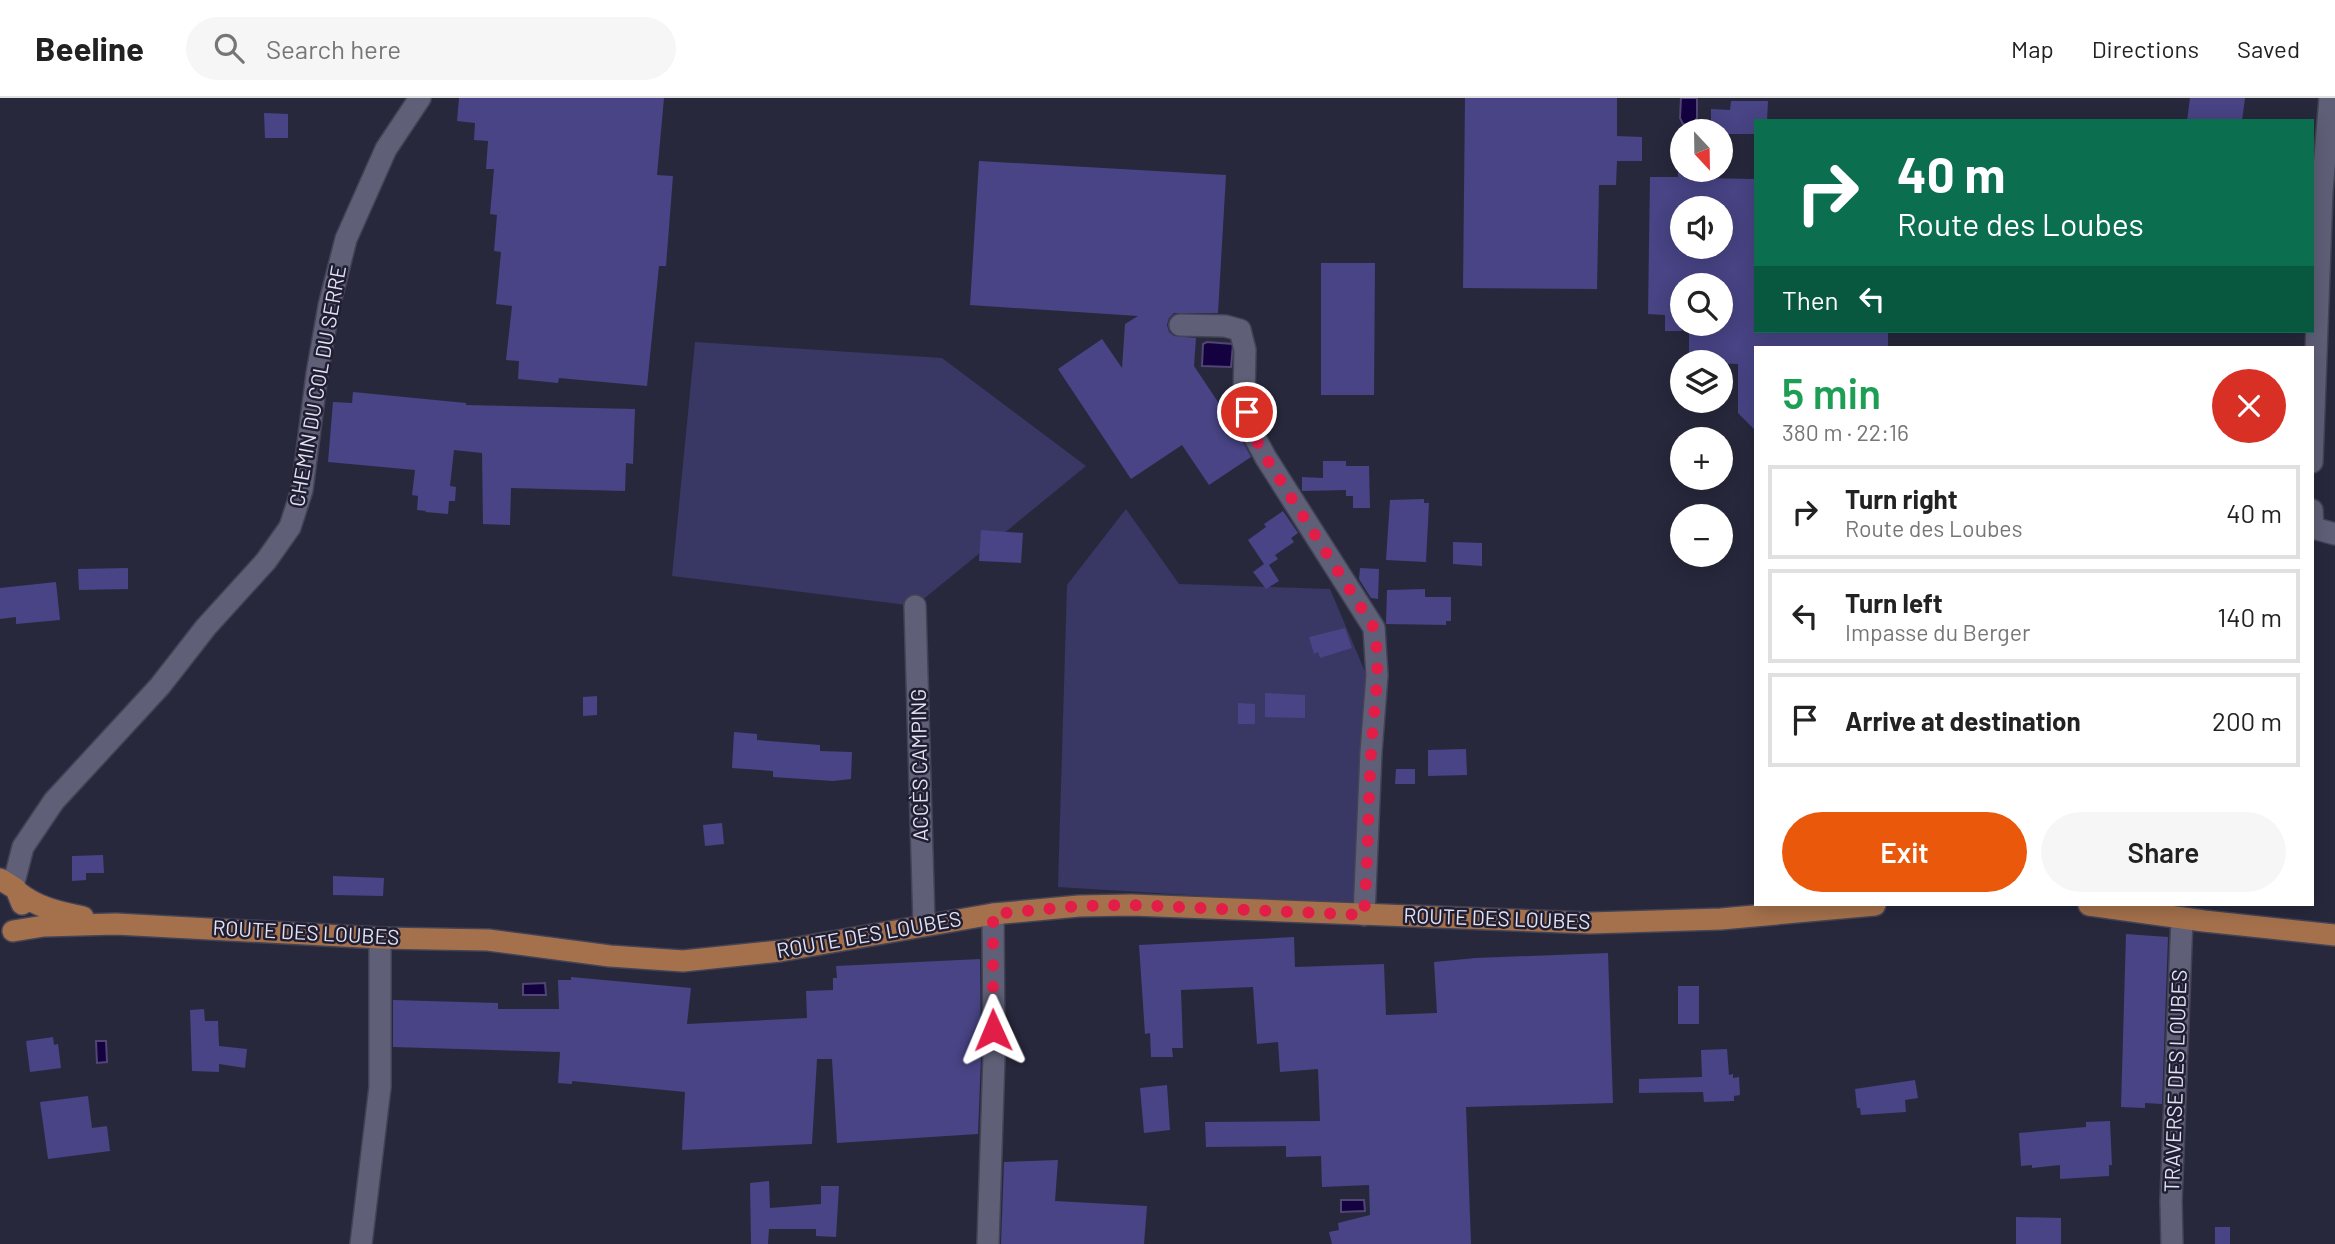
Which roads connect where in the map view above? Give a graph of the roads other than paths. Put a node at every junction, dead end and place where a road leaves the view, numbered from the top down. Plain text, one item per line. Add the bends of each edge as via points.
1 (420, 98) edge
2 (2330, 98) edge
3 (1180, 325) dead end
4 (2314, 408) edge
5 (2314, 528) edge
6 (2335, 534) edge
7 (915, 606) dead end
8 (8, 881) edge
9 (1864, 906) edge
10 (2097, 906) edge
11 (993, 914) junction
12 (1364, 915) junction
13 (2182, 918) junction
14 (116, 924) junction
15 (924, 924) junction
16 (6, 934) edge
17 (2335, 935) edge
18 (380, 937) junction
19 (361, 1244) edge
20 (988, 1244) edge
21 (2172, 1244) edge

1 - 8 street, CHEMIN DU COL DU SERRE via 386,149 346,239 317,374 302,490 290,527 133,718 54,801 23,847
2 - 4 street
3 - 12 street via 1240,330 1249,427 1374,628 1377,675
5 - 6 street
7 - 15 street, ACCÈS CAMPING
8 - 14 main road, ROUTE DES LOUBES via 29,901 48,910
8 - 16 main road via 22,912
9 - 12 main road, ROUTE DES LOUBES via 1721,919 1590,923
10 - 13 main road
11 - 12 main road, ROUTE DES LOUBES via 1132,905
11 - 15 main road, ROUTE DES LOUBES
11 - 20 street
13 - 17 main road
13 - 21 street, TRAVERSE DES LOUBES
14 - 16 main road, ROUTE DES LOUBES via 44,926
14 - 18 main road, ROUTE DES LOUBES
15 - 18 main road, ROUTE DES LOUBES via 780,951 683,961 488,940
18 - 19 street via 380,1087

